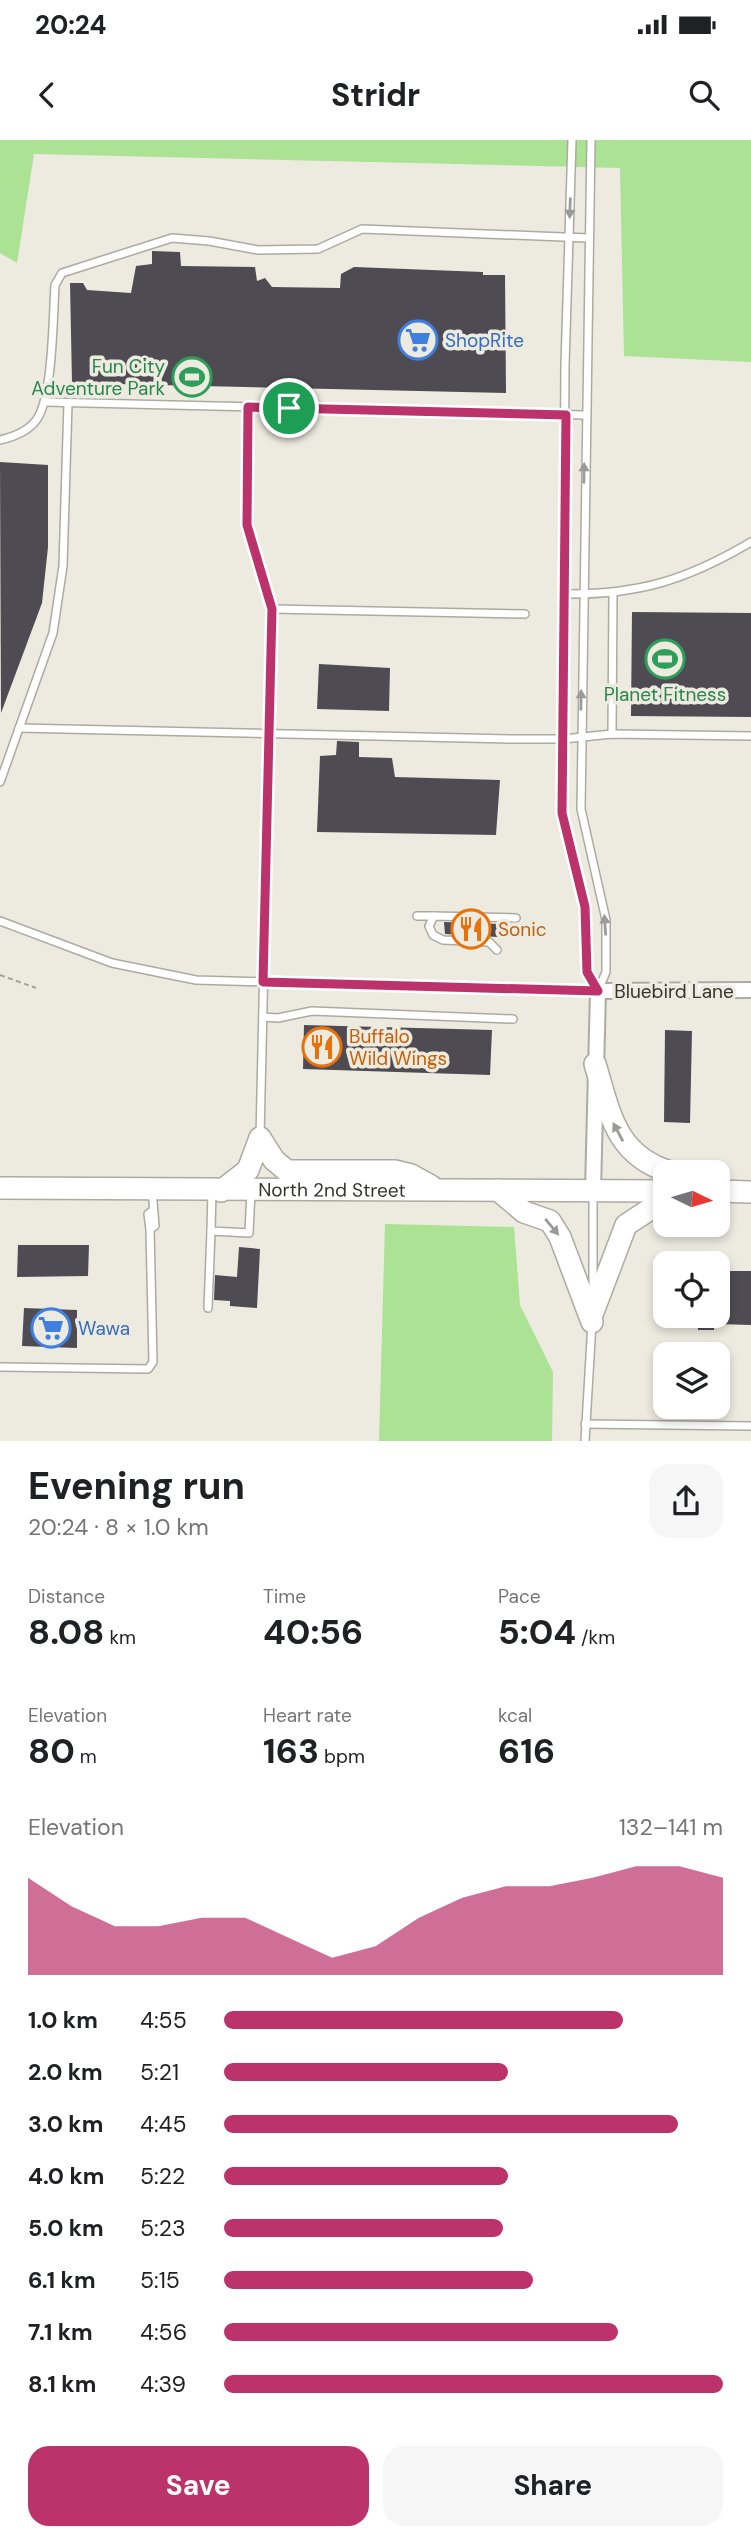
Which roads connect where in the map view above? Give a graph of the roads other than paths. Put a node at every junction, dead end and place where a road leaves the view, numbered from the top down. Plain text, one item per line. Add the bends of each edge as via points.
1 (572, 140) edge
2 (591, 140) edge
3 (569, 238) junction
4 (588, 238) junction
5 (45, 402) junction
6 (68, 403) junction
7 (248, 407) junction
8 (566, 415) junction
9 (584, 415) junction
10 (0, 440) edge
11 (751, 542) edge
12 (613, 593) junction
13 (564, 594) junction
14 (582, 594) junction
15 (272, 609) junction
16 (525, 614) dead end
17 (19, 728) junction
18 (271, 733) junction
19 (612, 734) junction
20 (751, 736) edge
21 (581, 737) junction
22 (563, 739) junction
23 (0, 782) edge
24 (417, 916) dead end
25 (434, 916) junction
26 (516, 918) dead end
27 (0, 921) edge
28 (498, 950) dead end
29 (263, 982) junction
30 (751, 990) edge
31 (598, 991) junction
32 (262, 1017) junction
33 (513, 1019) dead end
34 (595, 1064) junction
35 (260, 1138) junction
36 (653, 1165) edge
37 (0, 1188) edge
38 (436, 1189) junction
39 (498, 1190) junction
40 (217, 1191) junction
41 (251, 1191) junction
42 (593, 1191) junction
43 (653, 1191) edge
44 (730, 1191) edge
45 (751, 1192) edge
46 (152, 1200) junction
47 (653, 1208) edge
48 (211, 1231) junction
49 (208, 1308) dead end
50 (593, 1317) junction
51 (0, 1367) edge
52 (585, 1424) junction
53 (751, 1426) edge
54 (585, 1441) edge

1 -> 3 lane
2 - 4 lane
3 - 4 lane
3 - 5 lane via 362,229 318,249 258,250 172,238 62,273 55,285
3 - 8 lane
4 - 9 lane
5 - 6 lane
5 - 10 lane via 37,421
6 - 7 lane
6 - 17 lane via 63,566 53,633
7 - 8 lane
7 - 15 lane via 247,525
8 - 9 lane
8 - 13 lane
14 -> 9 lane
11 - 12 lane via 670,582
12 - 14 lane
12 - 19 lane
13 - 14 lane
13 - 22 lane
21 -> 14 lane
15 - 16 lane
15 - 18 lane
17 - 18 lane
17 - 23 lane
18 - 22 lane
18 - 29 lane
19 - 20 lane
19 - 21 lane
21 - 22 lane
31 -> 21 lane via 606,972 606,920 581,809
22 - 31 lane via 562,813 585,907 587,972
24 - 25 lane
25 - 26 lane
25 - 28 lane via 429,926 433,935 443,940 489,942
27 - 29 lane via 111,962 159,974
29 - 31 lane
29 - 32 lane
30 - 31 street, Bluebird Lane
31 - 34 street
32 - 33 lane via 312,1011
32 - 35 lane
36 -> 34 main road via 625,1146 613,1125
34 - 42 street
35 - 38 main road via 286,1171 395,1171
35 - 40 main road via 248,1170
37 - 46 main road, North 2nd Street
38 - 39 main road, North 2nd Street
38 - 41 main road, North 2nd Street
39 - 42 main road, North 2nd Street
39 -> 50 main road via 524,1212 550,1221
40 - 41 main road, North 2nd Street
40 - 46 main road, North 2nd Street
40 - 48 lane
41 - 48 lane via 249,1233
42 - 43 main road, North 2nd Street
42 - 50 lane
44 - 45 main road
46 - 51 lane via 148,1214 153,1362 148,1369
47 - 50 main road via 625,1225
48 - 49 lane
50 - 52 lane
52 - 53 lane
52 - 54 lane

